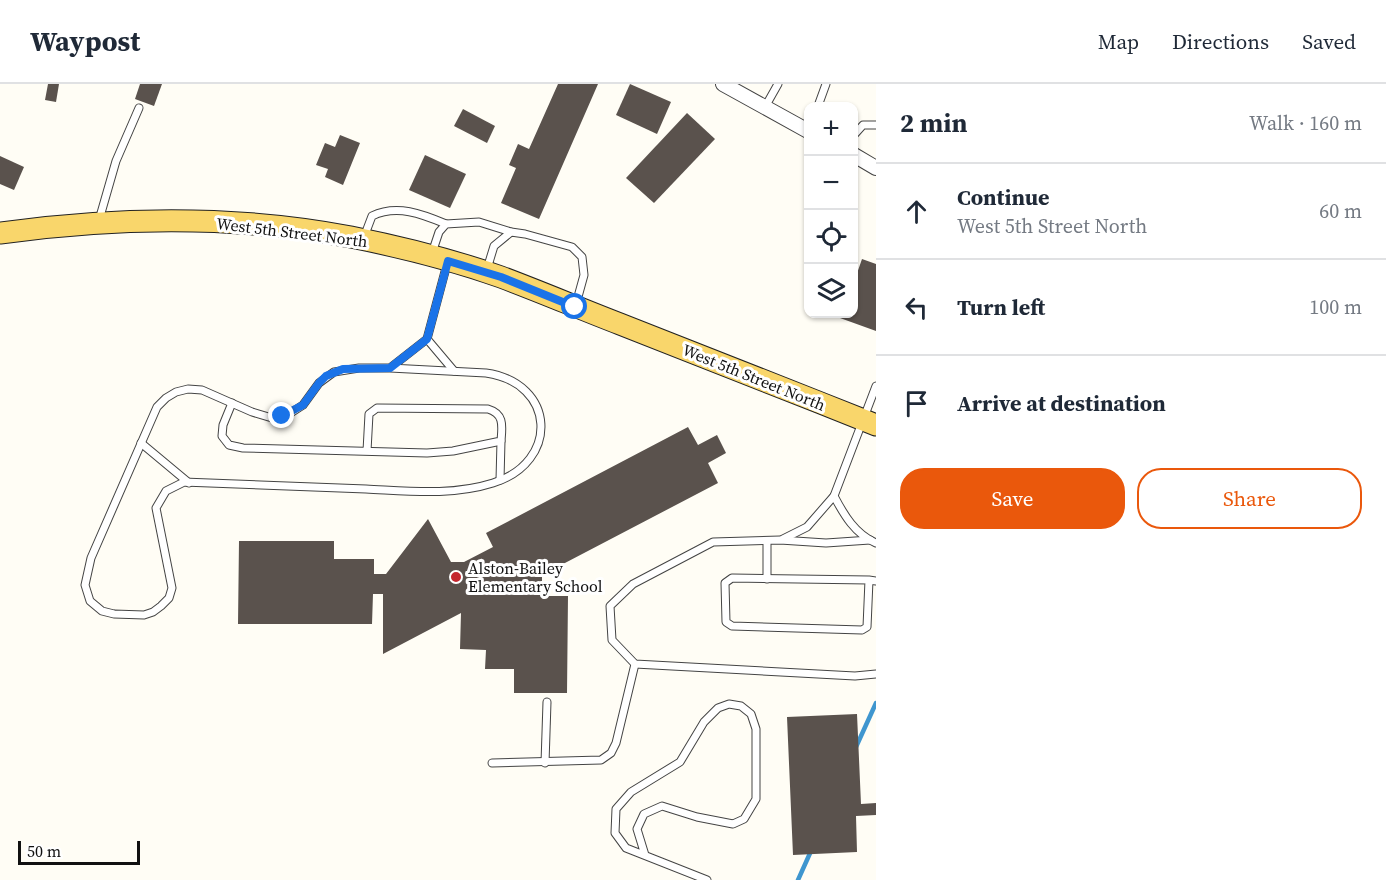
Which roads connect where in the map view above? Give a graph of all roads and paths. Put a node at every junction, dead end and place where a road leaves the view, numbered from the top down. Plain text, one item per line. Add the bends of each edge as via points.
1 (723, 84) edge
2 (778, 84) edge
3 (826, 84) edge
4 (819, 102) edge
5 (765, 107) junction
6 (139, 108) dead end
7 (876, 125) edge
8 (804, 129) edge
9 (858, 131) edge
10 (856, 156) edge
11 (876, 168) edge
12 (99, 223) junction
13 (446, 224) junction
14 (511, 232) junction
15 (0, 233) edge
16 (363, 240) junction
17 (439, 259) junction
18 (486, 273) junction
19 (575, 307) junction
20 (427, 339) junction
21 (390, 368) junction
22 (454, 371) junction
23 (876, 387) edge
24 (232, 403) junction
25 (869, 422) edge
26 (501, 441) junction
27 (141, 444) junction
28 (367, 451) junction
29 (500, 480) junction
30 (189, 483) junction
31 (834, 496) junction
32 (780, 540) junction
33 (766, 541) junction
34 (873, 542) edge
35 (767, 579) junction
36 (873, 580) edge
37 (635, 664) junction
38 (876, 674) edge
39 (547, 702) dead end
40 (492, 763) dead end
41 (545, 763) junction
42 (645, 855) junction
43 (707, 880) edge

1 - 5 street
2 - 5 lane
3 - 4 lane
5 - 8 street
6 - 12 lane via 116,161
7 - 9 lane via 863,125
10 - 11 street
12 - 15 main road, West 5th Street North
12 - 16 main road, West 5th Street North via 189,221
13 - 14 lane via 478,222
13 - 16 lane via 404,210 381,212 368,222
13 - 17 lane via 439,232
14 - 18 lane via 494,246
14 - 19 lane via 572,247 582,257 584,275
16 - 17 main road, West 5th Street North
17 - 18 main road, West 5th Street North
17 - 20 lane
18 - 19 main road, West 5th Street North
19 - 25 main road, West 5th Street North
20 - 21 lane
20 - 22 lane
21 - 22 lane
21 - 24 lane via 334,372 319,383 303,405 282,416 264,416
22 - 29 lane via 509,378 530,394 536,405 541,430 531,458
23 - 25 lane
24 - 27 lane via 201,390 188,388 176,392 157,407
24 - 28 lane via 222,431 225,441 233,446
25 - 31 lane
26 - 28 lane via 441,452
26 - 28 lane via 501,419 495,411 382,408 369,414
26 - 29 lane
27 - 30 lane
27 - 30 lane via 87,572 86,593 96,607 114,614 144,615 169,598 172,588 156,508 166,491
29 - 30 lane via 440,492
31 - 32 lane via 807,526
31 - 34 lane via 846,520
32 - 33 lane
32 - 34 lane
33 - 35 lane
33 - 37 lane via 713,542 633,585 610,606 612,640
35 - 36 lane
35 - 36 lane via 732,578 725,583 726,622 732,626 862,630 867,627
37 - 38 lane
37 - 41 lane via 611,753 601,760
39 - 41 lane
40 - 41 lane
42 - 42 lane via 637,829 644,814 662,806 733,824 744,819 756,799 756,729 751,714 741,706 729,704 718,708 680,762 631,792 616,809 615,833 626,848
42 - 43 lane

